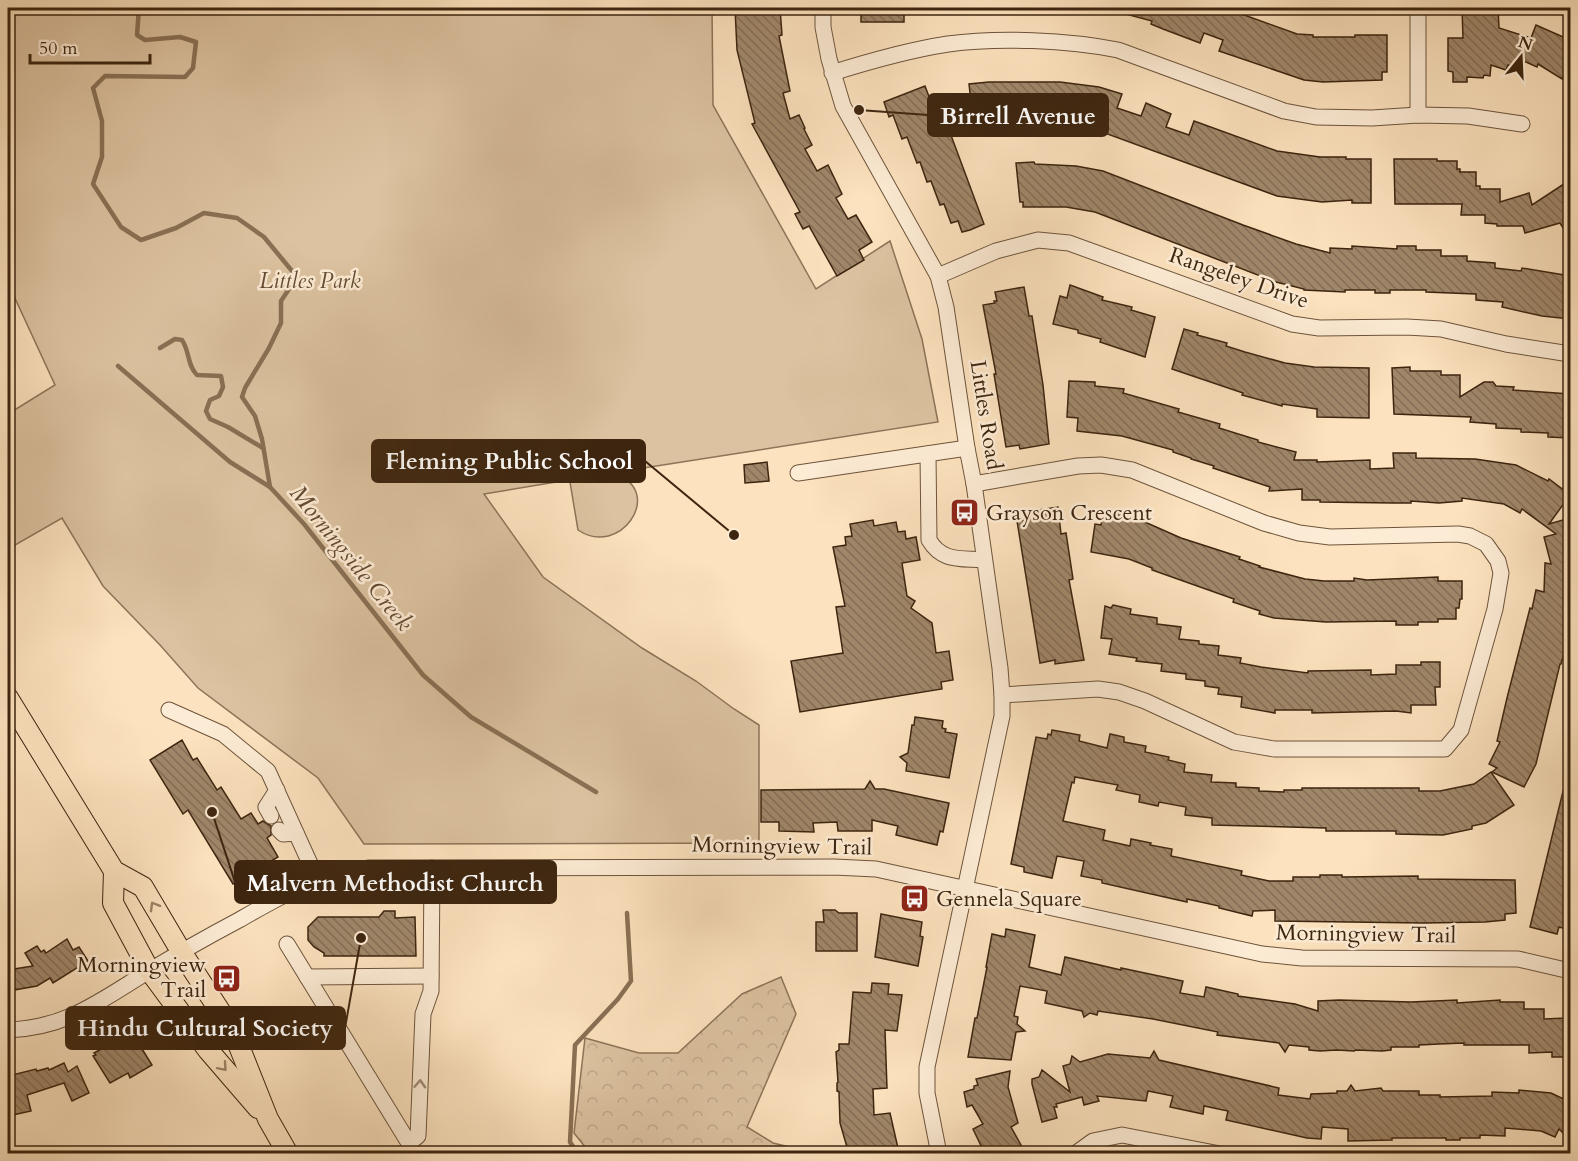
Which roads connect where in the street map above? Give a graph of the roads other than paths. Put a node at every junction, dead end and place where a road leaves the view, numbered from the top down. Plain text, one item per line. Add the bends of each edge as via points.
1 (823, 8) edge
2 (1418, 8) edge
3 (832, 73) junction
4 (1418, 115) junction
5 (1522, 124) dead end
6 (938, 276) junction
7 (1570, 354) edge
8 (967, 448) junction
9 (928, 454) junction
10 (798, 473) dead end
11 (974, 484) junction
12 (984, 560) junction
13 (1002, 695) junction
14 (8, 698) edge
15 (169, 710) dead end
16 (276, 790) junction
17 (271, 816) dead end
18 (279, 830) dead end
19 (296, 833) junction
20 (432, 868) junction
21 (114, 871) junction
22 (317, 879) junction
23 (965, 888) junction
24 (287, 944) dead end
25 (182, 952) junction
26 (149, 970) junction
27 (1570, 971) edge
28 (431, 976) junction
29 (308, 977) junction
30 (8, 1030) edge
31 (268, 1119) junction
32 (288, 1154) edge
33 (939, 1154) edge
34 (1075, 1154) edge
35 (1220, 1154) edge

1 - 3 street, Littles Road
2 - 4 street
3 - 4 street via 949,44 1028,41 1093,45 1118,50 1284,111 1316,117
3 - 6 street, Littles Road via 843,106
4 - 5 street via 1468,116
6 - 7 street, Rangeley Drive via 996,250 1038,240 1069,243 1292,324 1319,328 1441,329
6 - 8 street, Littles Road
8 - 9 street
8 - 11 street, Littles Road
9 - 10 street
9 - 12 street via 929,540 936,551 949,557
11 - 12 street, Littles Road
11 - 13 street via 1078,466 1132,470 1299,534 1470,536 1495,554 1501,573 1495,609 1461,730 1445,749 1274,749 1234,742 1119,692 1098,689
12 - 13 street, Littles Road
13 - 23 street, Littles Road via 996,748
14 - 21 main road
15 - 16 street via 223,734 268,771
16 - 17 street via 266,807
16 - 19 street
18 - 19 street via 283,834
19 - 22 street
20 - 22 street, Morningview Trail via 359,869
20 - 23 street, Morningview Trail via 834,867 876,869
20 - 28 street
25 -> 21 main road via 143,887
21 - 26 main road via 112,903
22 - 25 street, Morningview Trail
23 - 27 street, Morningview Trail via 1262,954 1302,958 1518,959
23 - 33 street via 927,1067 930,1119
24 - 29 street
25 - 26 street, Morningview Trail
25 - 31 main road via 233,1031
26 - 30 street, Morningview Trail via 75,1016 44,1026
26 -> 31 main road via 208,1050
28 - 29 street
29 -> 28 street via 407,1140 414,1140 418,1136 423,1014 431,991
31 - 32 main road
34 - 35 street via 1093,1141 1122,1135

